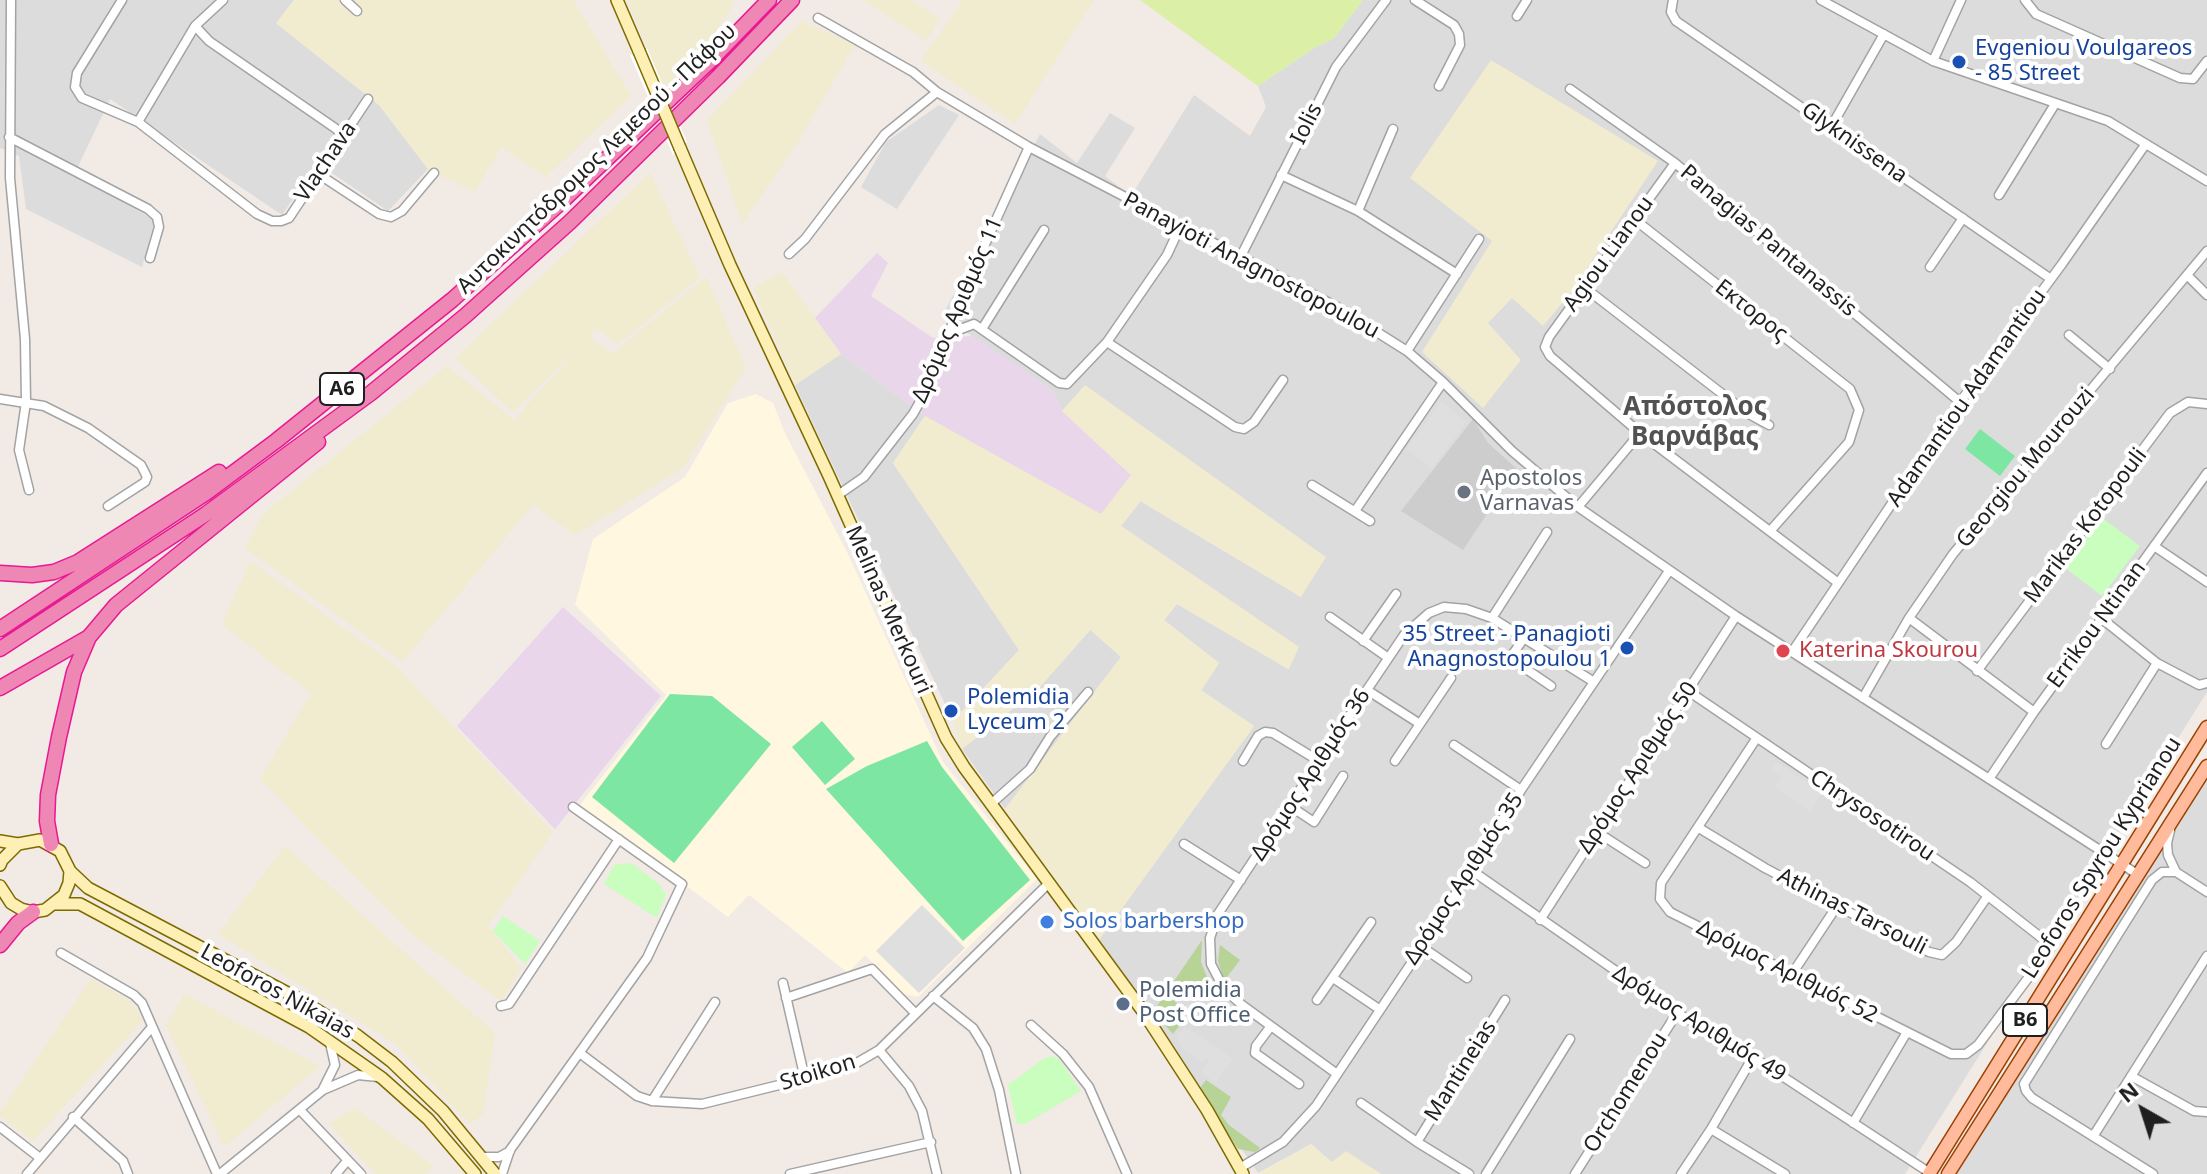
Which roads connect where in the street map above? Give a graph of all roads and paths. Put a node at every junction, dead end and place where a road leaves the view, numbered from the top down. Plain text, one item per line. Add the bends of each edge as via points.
1 (11, 0) edge
2 (122, 0) edge
3 (223, 0) edge
4 (345, 0) edge
5 (617, 0) edge
6 (769, 0) edge
7 (792, 0) edge
8 (1386, 0) edge
9 (1415, 0) edge
10 (1527, 0) edge
11 (1673, 0) edge
12 (1821, 0) edge
13 (1961, 0) edge
14 (2025, 0) edge
15 (357, 11) dead end
16 (1517, 16) dead end
17 (818, 18) dead end
18 (195, 26) junction
19 (1884, 34) junction
20 (1933, 61) junction
21 (2207, 61) edge
22 (1439, 86) dead end
23 (1570, 89) dead end
24 (937, 92) junction
25 (368, 99) dead end
26 (2055, 104) junction
27 (138, 122) junction
28 (1831, 127) junction
29 (1393, 129) dead end
30 (345, 135) junction
31 (9, 137) junction
32 (2145, 145) junction
33 (1029, 147) junction
34 (1675, 163) junction
35 (434, 173) dead end
36 (320, 175) junction
37 (1281, 175) junction
38 (2207, 181) edge
39 (1999, 195) dead end
40 (1358, 211) junction
41 (1963, 218) junction
42 (1634, 219) junction
43 (1180, 227) junction
44 (1044, 230) dead end
45 (1479, 239) dead end
46 (2207, 251) edge
47 (789, 254) dead end
48 (1241, 256) junction
49 (150, 258) dead end
50 (1930, 267) dead end
51 (1457, 274) junction
52 (2187, 275) junction
53 (2051, 279) junction
54 (1585, 288) junction
55 (2207, 295) edge
56 (982, 329) junction
57 (948, 334) junction
58 (2069, 335) dead end
59 (1107, 342) junction
60 (1407, 351) junction
61 (2110, 369) junction
62 (1283, 380) dead end
63 (351, 382) junction
64 (1443, 382) junction
65 (371, 393) junction
66 (0, 399) edge
67 (26, 402) junction
68 (1960, 402) junction
69 (2207, 404) edge
70 (1769, 425) dead end
71 (1640, 433) junction
72 (2207, 473) edge
73 (1312, 485) dead end
74 (29, 490) dead end
75 (838, 495) junction
76 (108, 506) dead end
77 (1578, 507) junction
78 (1355, 511) junction
79 (1370, 521) dead end
80 (1771, 530) junction
81 (1547, 532) dead end
82 (2154, 546) junction
83 (1669, 571) junction
84 (0, 573) edge
85 (1837, 582) junction
86 (2207, 582) edge
87 (1396, 594) dead end
88 (1736, 616) junction
89 (1330, 617) dead end
90 (1492, 618) junction
91 (1909, 618) junction
92 (2101, 618) junction
93 (0, 629) edge
94 (89, 637) junction
95 (1524, 638) junction
96 (1363, 641) junction
97 (0, 649) edge
98 (1792, 652) junction
99 (1387, 657) junction
100 (2157, 663) junction
101 (1977, 671) junction
102 (1451, 678) dead end
103 (1594, 682) junction
104 (2207, 683) edge
105 (1551, 686) dead end
106 (0, 688) edge
107 (1367, 690) junction
108 (1688, 691) junction
109 (1088, 692) dead end
110 (1863, 698) junction
111 (2034, 712) junction
112 (1420, 724) junction
113 (2207, 727) edge
114 (1756, 739) junction
115 (2106, 744) dead end
116 (1454, 745) dead end
117 (1243, 761) dead end
118 (1319, 761) junction
119 (1395, 761) dead end
120 (2207, 766) edge
121 (1343, 776) dead end
122 (1989, 779) junction
123 (1521, 790) junction
124 (991, 804) junction
125 (1290, 806) junction
126 (573, 807) dead end
127 (2175, 816) junction
128 (1699, 828) junction
129 (1597, 832) junction
130 (619, 839) junction
131 (0, 841) edge
132 (18, 844) junction
133 (51, 844) junction
134 (1184, 844) dead end
135 (1645, 863) dead end
136 (0, 865) edge
137 (2121, 865) junction
138 (1471, 870) junction
139 (70, 871) junction
140 (2176, 872) junction
141 (2137, 874) junction
142 (1241, 880) junction
143 (1049, 883) junction
144 (0, 886) edge
145 (2207, 892) edge
146 (1987, 897) junction
147 (56, 904) junction
148 (1837, 906) junction
149 (33, 912) junction
150 (1540, 920) junction
151 (1371, 922) dead end
152 (0, 945) edge
153 (2052, 946) joint
154 (1422, 947) junction
155 (61, 953) dead end
156 (2207, 956) edge
157 (1792, 974) junction
158 (1333, 978) junction
159 (1467, 978) dead end
160 (783, 983) dead end
161 (933, 996) junction
162 (786, 998) junction
163 (1317, 1000) dead end
164 (1505, 1000) dead end
165 (715, 1002) dead end
166 (501, 1006) dead end
167 (1379, 1009) junction
168 (915, 1013) junction
169 (1677, 1013) junction
170 (1031, 1025) dead end
171 (1271, 1026) junction
172 (152, 1027) junction
173 (1907, 1032) junction
174 (1570, 1039) dead end
175 (330, 1041) junction
176 (879, 1050) junction
177 (581, 1054) junction
178 (1753, 1057) junction
179 (1337, 1074) junction
180 (2131, 1076) junction
181 (382, 1078) junction
182 (805, 1079) junction
183 (1299, 1084) dead end
184 (323, 1090) junction
185 (652, 1101) junction
186 (1361, 1103) dead end
187 (300, 1110) junction
188 (2207, 1112) edge
189 (73, 1117) junction
190 (1853, 1123) junction
191 (0, 1127) edge
192 (1711, 1129) junction
193 (2094, 1135) junction
194 (931, 1142) junction
195 (1417, 1142) junction
196 (510, 1150) junction
197 (482, 1157) junction
198 (40, 1158) junction
199 (347, 1161) junction
200 (816, 1171) edge
201 (1242, 1171) edge
202 (27, 1174) edge
203 (128, 1174) edge
204 (218, 1174) edge
205 (336, 1174) edge
206 (361, 1174) edge
207 (475, 1174) edge
208 (495, 1174) edge
209 (502, 1174) edge
210 (790, 1174) edge
211 (937, 1174) edge
212 (1016, 1174) edge
213 (1127, 1174) edge
214 (1469, 1174) edge
215 (1486, 1174) edge
216 (1575, 1174) edge
217 (1681, 1174) edge
218 (1785, 1174) edge
219 (1930, 1174) edge
220 (1948, 1174) edge
221 (2153, 1174) edge

1 - 31 street
2 - 27 street via 77,73 75,87 82,98
3 - 18 street
4 - 15 street
5 - 75 main road, Melinas Merkouri, bridge via 730,265
6 - 63 highway, Αυτοκινητόδρομος Λεμεσού - Πάφου / A6 via 559,204
7 - 65 highway, Αυτοκινητόδρομος Λεμεσού - Πάφου / A6 via 570,222
8 - 37 street, Iolis via 1336,67
9 - 22 street via 1454,25 1459,34 1460,45
10 - 16 street
11 - 28 street, Glyknissena via 1676,21
12 - 19 street
13 - 20 street
14 - 21 street via 2036,14 2180,78 2193,79
17 - 24 street, Panayioti Anagnostopoulou via 913,72
18 - 27 street
18 - 30 street
19 - 20 street
19 - 28 street
20 - 26 street
23 - 34 street, Panagias Pantanassis
24 - 33 street, Panayioti Anagnostopoulou
24 - 47 street via 885,134
25 - 30 street, Vlachava
26 - 32 street via 2108,121
26 - 39 street
27 - 36 street, Vlachava via 272,221 289,218
28 - 41 street, Glyknissena
29 - 40 street
30 - 36 street, Vlachava
31 - 49 street via 148,209 159,227
31 - 67 street
32 - 38 street
32 - 53 street, Adamantiou Adamantiou
33 - 43 street, Panayioti Anagnostopoulou
33 - 57 street, Δρόμος Αριθμός 11
34 - 42 street, Agiou Lianou
34 - 68 street, Panagias Pantanassis
35 - 36 street via 391,217
37 - 40 street
37 - 48 street, Iolis
40 - 51 street
41 - 50 street
41 - 53 street, Glyknissena
42 - 54 street, Agiou Lianou
42 - 80 street, Εκτορος via 1850,389 1859,410 1849,442
43 - 48 street, Panayioti Anagnostopoulou
43 - 59 street via 1167,255
44 - 56 street
45 - 51 street
46 - 52 street, Georgiou Mourouzi
48 - 60 street, Panayioti Anagnostopoulou
51 - 60 street
52 - 55 street
52 - 61 street, Georgiou Mourouzi
53 - 68 street, Adamantiou Adamantiou
54 - 70 street
54 - 71 street, Agiou Lianou via 1545,347
56 - 57 street via 969,324
56 - 59 street via 1067,384
57 - 75 street, Δρόμος Αριθμός 11 via 913,414 864,477
58 - 61 street
59 - 62 street via 1244,429
60 - 64 street, Panayioti Anagnostopoulou
61 - 91 street, Georgiou Mourouzi via 1980,520
63 - 84 highway via 78,562 43,574
63 - 93 highway, Αυτοκινητόδρομος Λεμεσού - Πάφου / A6 via 206,493
64 - 77 street, Panayioti Anagnostopoulou
64 - 78 street
65 - 94 highway via 301,457 116,605
65 - 97 highway, Αυτοκινητόδρομος Λεμεσού - Πάφου / A6 via 206,514
66 - 67 street
67 - 74 street via 19,450
67 - 76 street via 88,428 146,471 145,482
68 - 85 street, Adamantiou Adamantiou
69 - 101 street, Marikas Kotopouli via 2188,402 2170,413
71 - 77 street
71 - 80 street
72 - 82 street, Errikou Ntinan
73 - 78 street
75 - 124 main road, Melinas Merkouri via 946,738
77 - 83 street, Panayioti Anagnostopoulou
78 - 79 street
80 - 85 street
81 - 90 street
82 - 86 street
82 - 92 street, Errikou Ntinan
83 - 88 street, Panayioti Anagnostopoulou
83 - 103 street, Δρόμος Αριθμός 35
85 - 98 street, Adamantiou Adamantiou
87 - 96 street
88 - 98 street, Panayioti Anagnostopoulou
88 - 108 street, Δρόμος Αριθμός 50
89 - 96 street
90 - 95 street, Δρόμος Αριθμός 36
90 - 99 street, Δρόμος Αριθμός 36 via 1444,607 1414,624
91 - 101 street
91 - 110 street, Georgiou Mourouzi
92 - 100 street
92 - 111 street, Errikou Ntinan
94 - 106 highway
94 - 133 highway via 74,672 48,795
95 - 103 street, Δρόμος Αριθμός 36
95 - 105 street via 1510,658
96 - 99 street
98 - 110 street, Panayioti Anagnostopoulou
99 - 107 street, Δρόμος Αριθμός 36
100 - 104 street via 2199,685
100 - 115 street
101 - 111 street
102 - 112 street
103 - 123 street, Δρόμος Αριθμός 35
107 - 112 street
107 - 118 street, Δρόμος Αριθμός 36
108 - 114 street, Chrysosotirou
108 - 129 street, Δρόμος Αριθμός 50
109 - 124 street via 1030,769
110 - 122 street, Panayioti Anagnostopoulou
111 - 122 street, Errikou Ntinan
112 - 119 street
113 - 137 main road, Leoforos Spyrou Kyprianou / B6
114 - 128 street, Δρόμος Αριθμός 52
114 - 146 street, Chrysosotirou
116 - 123 street
117 - 118 street via 1265,732
118 - 125 street, Δρόμος Αριθμός 36
120 - 127 main road, Leoforos Spyrou Kyprianou / B6
121 - 125 street via 1314,822
122 - 137 street, Panayioti Anagnostopoulou
123 - 138 street, Δρόμος Αριθμός 35
124 - 143 main road, Melinas Merkouri
125 - 142 street, Δρόμος Αριθμός 36
126 - 130 street
127 - 140 street via 2167,843
127 - 141 main road, Leoforos Spyrou Kyprianou / B6
128 - 148 street, Athinas Tarsouli
128 - 157 street, Δρόμος Αριθμός 52 via 1661,883 1660,899 1670,912
129 - 135 street
129 - 150 street, Δρόμος Αριθμός 50
130 - 166 street via 509,1004
130 - 177 street via 682,884 647,958
131 - 132 main road
132 - 133 main road
132 - 136 main road
133 - 139 main road, Leoforos Nikaias
134 - 142 street
137 - 141 street, Panayioti Anagnostopoulou
137 - 219 main road, Leoforos Spyrou Kyprianou / B6
138 - 150 street, Δρόμος Αριθμός 49
138 - 154 street, Δρόμος Αριθμός 35
139 - 147 main road
139 - 197 main road, Leoforos Nikaias via 88,888 301,1000 358,1036 443,1111
140 - 145 street
140 - 193 street via 2162,872 2152,880 2024,1084 2032,1098
141 - 220 main road, Leoforos Spyrou Kyprianou / B6
142 - 171 street, Δρόμος Αριθμός 36 via 1218,914 1210,938 1211,964 1224,989
143 - 161 street, Stoikon
143 - 201 main road, Melinas Merkouri via 1142,1010
144 - 149 main road via 11,903
146 - 148 street, Athinas Tarsouli via 1942,955
146 - 153 street, Chrysosotirou
147 - 149 main road
147 - 175 main road, Leoforos Nikaias via 80,904 290,1014
148 - 157 street
149 - 152 highway
150 - 169 street, Δρόμος Αριθμός 49
151 - 158 street
153 - 173 street, Δρόμος Αριθμός 52 via 1966,1054 1951,1054
154 - 159 street
154 - 167 street, Δρόμος Αριθμός 35
155 - 172 street via 134,995
156 - 180 street
157 - 173 street, Δρόμος Αριθμός 52
158 - 163 street
158 - 167 street
160 - 162 street
161 - 168 street, Stoikon
161 - 212 street via 973,1028 986,1049
162 - 168 street via 872,969
162 - 182 street
164 - 195 street, Mantineias
165 - 185 street
167 - 179 street, Δρόμος Αριθμός 35
168 - 176 street, Stoikon
169 - 178 street, Δρόμος Αριθμός 49
169 - 216 street, Orchomenou
170 - 213 street via 1089,1087
171 - 179 street, Δρόμος Αριθμός 36
171 - 183 street via 1255,1053
172 - 189 street
172 - 204 street
173 - 190 street
174 - 215 street
175 - 181 main road, Leoforos Nikaias
175 - 184 street via 335,1065
176 - 182 street, Stoikon via 848,1068
176 - 194 street via 909,1086
177 - 185 street, Stoikon via 637,1096
177 - 196 street
178 - 190 street, Δρόμος Αριθμός 49
178 - 192 street
179 - 201 street, Δρόμος Αριθμός 35 via 1283,1142
180 - 188 street via 2194,1111
180 - 193 street
181 - 184 street via 358,1075
181 - 207 main road, Leoforos Nikaias via 428,1119
182 - 185 street, Stoikon via 702,1104
184 - 187 street
186 - 195 street
187 - 199 street
187 - 204 street
189 - 198 street
189 - 203 street via 123,1161
190 - 219 street, Δρόμος Αριθμός 49
191 - 198 street
192 - 217 street
192 - 218 street
193 - 221 street
194 - 200 street
194 - 211 street
195 - 214 street
196 - 197 street via 499,1157
196 - 209 street
197 - 208 main road, Leoforos Nikaias
198 - 202 street
199 - 205 street
199 - 206 street
200 - 210 street

